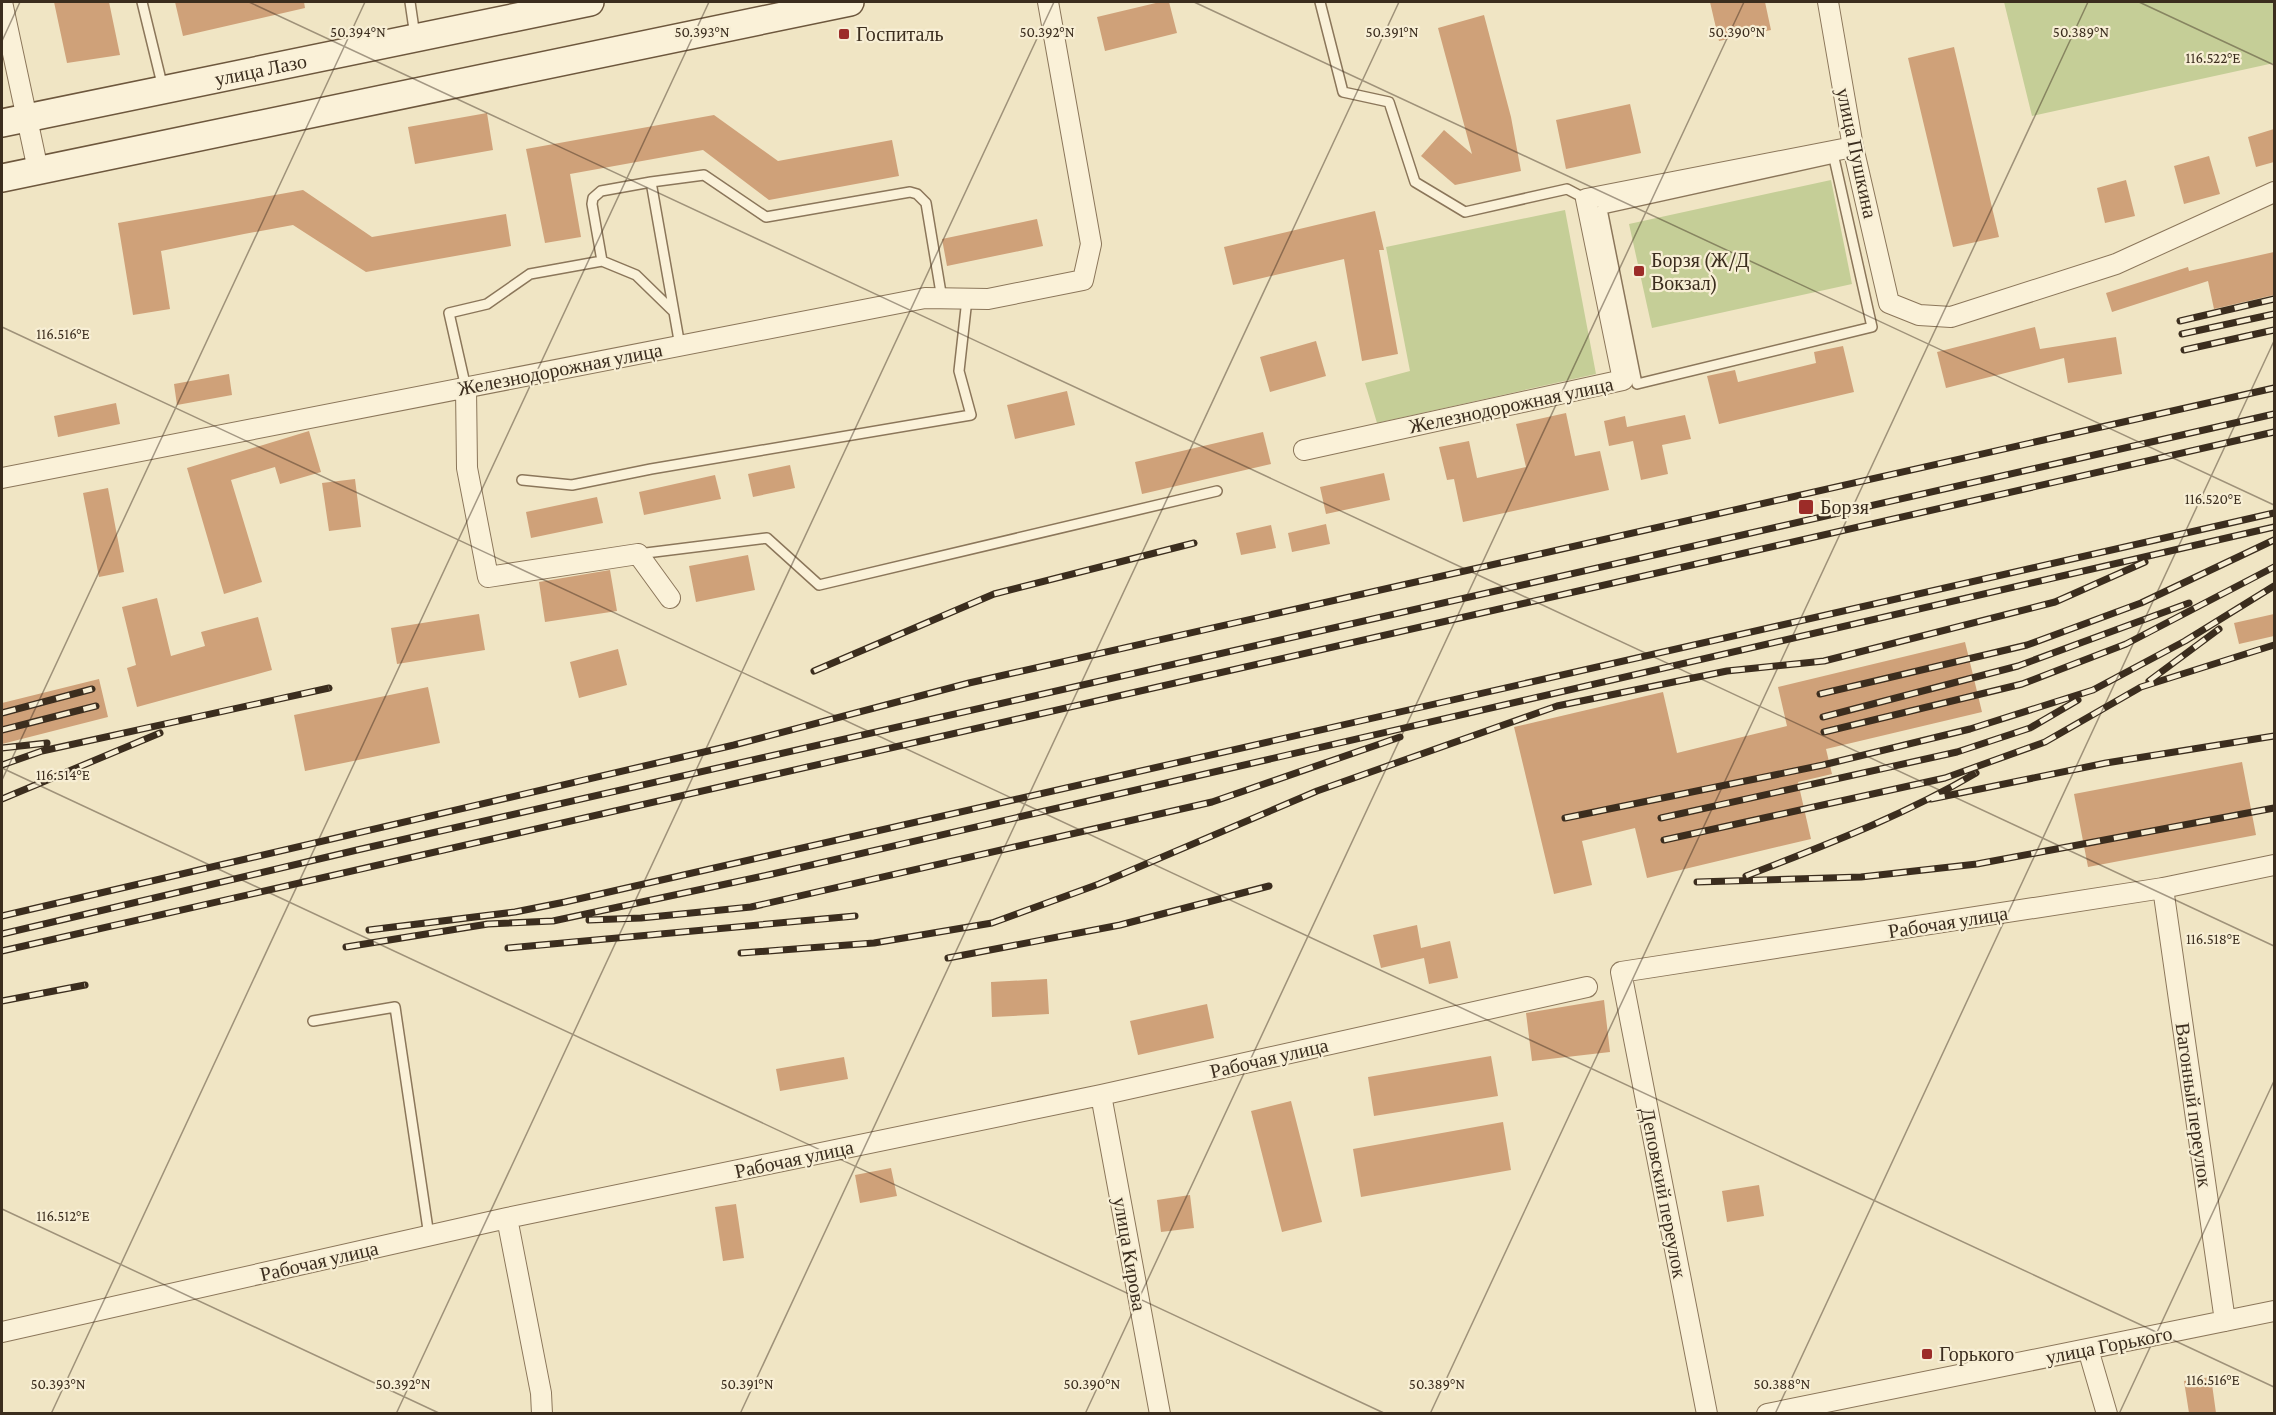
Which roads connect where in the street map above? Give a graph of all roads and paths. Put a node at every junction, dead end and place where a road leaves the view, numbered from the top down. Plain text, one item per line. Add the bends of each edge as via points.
1 (2, 2) edge
2 (141, 2) edge
3 (410, 2) edge
4 (590, 2) edge
5 (850, 2) edge
6 (1048, 2) edge
7 (1320, 2) edge
8 (1828, 2) edge
9 (416, 36) junction
10 (164, 90) junction
11 (29, 117) junction
12 (2, 123) edge
13 (1853, 147) junction
14 (38, 170) junction
15 (2, 178) edge
16 (651, 182) junction
17 (2274, 192) edge
18 (1594, 204) junction
19 (602, 261) junction
20 (942, 299) junction
21 (967, 299) junction
22 (675, 312) junction
23 (680, 346) junction
24 (466, 388) junction
25 (1304, 450) dead end
26 (2, 478) edge
27 (522, 480) dead end
28 (1217, 491) dead end
29 (638, 554) junction
30 (670, 598) dead end
31 (2274, 866) edge
32 (2163, 888) junction
33 (1621, 972) joint
34 (1587, 987) dead end
35 (313, 1021) dead end
36 (1101, 1095) junction
37 (507, 1218) junction
38 (429, 1236) junction
39 (2274, 1311) edge
40 (2225, 1322) junction
41 (2, 1332) edge
42 (2088, 1349) junction
43 (542, 1413) edge
44 (1160, 1413) edge
45 (1707, 1413) edge
46 (1767, 1413) edge
47 (2107, 1413) edge

1 - 11 street
2 - 10 lane
3 - 9 lane
4 - 9 street, улица Лазо
5 - 14 street
6 - 21 street, Железнодорожная улица via 1091,244 1083,280 988,299
7 - 18 lane via 1343,92 1389,102 1415,182 1465,212 1567,189
8 - 13 street, улица Пушкина
9 - 10 street, улица Лазо
10 - 11 street, улица Лазо
11 - 12 street, улица Лазо
11 - 14 street
13 - 17 street, улица Пушкина via 1889,303 1919,315 1951,317 2116,264
13 - 18 street
14 - 15 street
16 - 19 lane via 601,191 593,198
16 - 20 lane via 704,175 766,217 910,192 917,194 926,203
16 - 22 lane
18 - 18 lane via 1637,384 1872,327 1834,158
18 - 25 street, Железнодорожная улица via 1623,380
19 - 22 lane via 636,275
19 - 24 lane via 530,274 487,304 449,313
20 - 21 street, Железнодорожная улица
20 - 23 street, Железнодорожная улица via 925,298
21 - 27 lane via 959,372 971,415 572,485
22 - 23 lane
23 - 24 street, Железнодорожная улица
24 - 26 street, Железнодорожная улица
24 - 29 street via 466,468 488,577
28 - 29 lane via 819,585 767,538
29 - 30 street
31 - 32 street, Рабочая улица
32 - 33 street, Рабочая улица
32 - 40 street, Вагонный переулок
33 - 45 street, Деповский переулок
34 - 36 street, Рабочая улица
35 - 38 lane via 395,1006
36 - 37 street, Рабочая улица
36 - 44 street, улица Кирова
37 - 38 street, Рабочая улица
37 - 43 street
38 - 41 street, Рабочая улица
39 - 40 street, улица Горького
40 - 42 street, улица Горького
42 - 46 street, улица Горького
42 - 47 street

